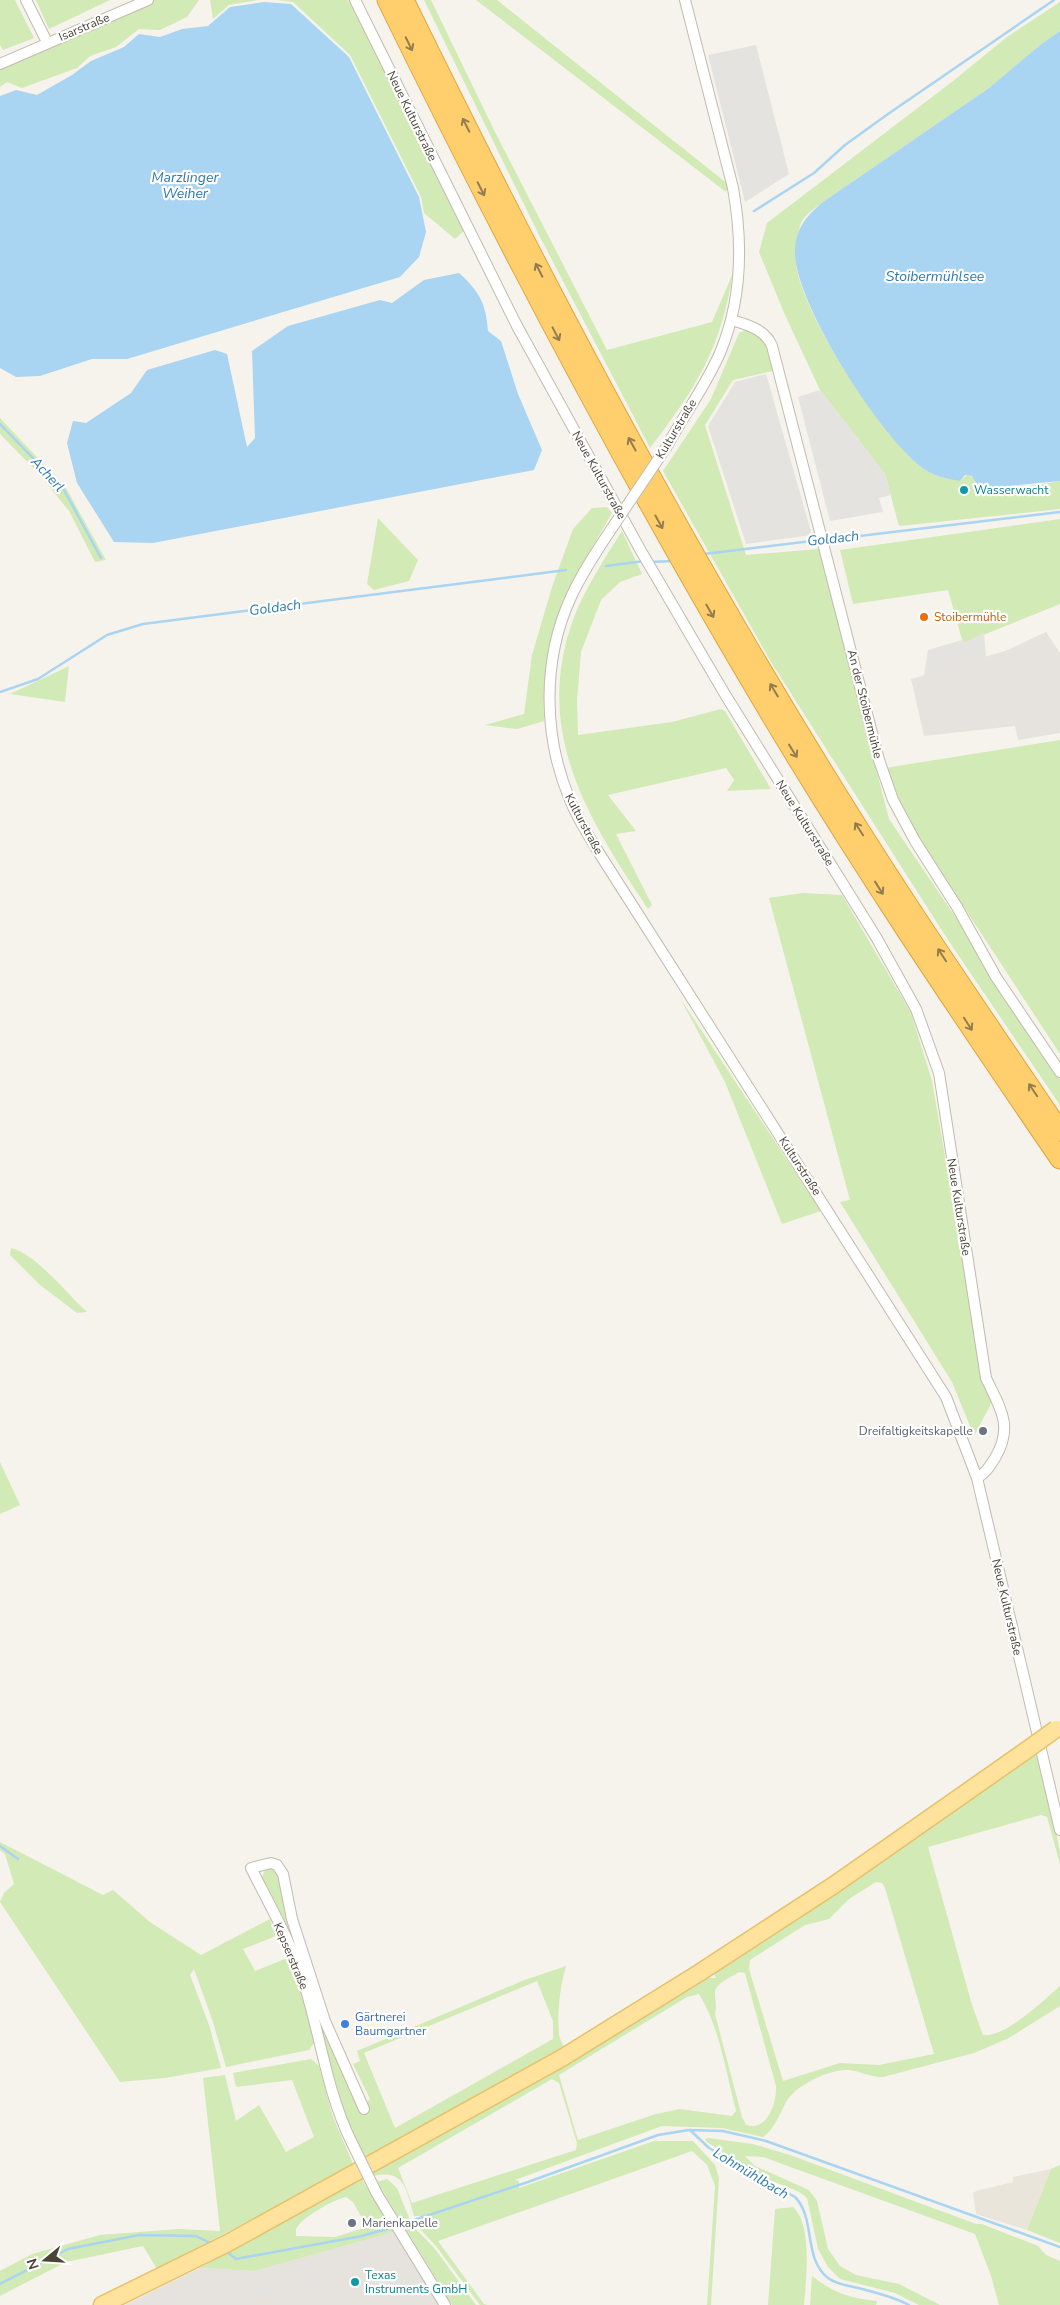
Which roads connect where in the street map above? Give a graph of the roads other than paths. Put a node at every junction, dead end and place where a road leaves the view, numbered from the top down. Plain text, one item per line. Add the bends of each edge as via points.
1 (26, 0) edge
2 (148, 0) edge
3 (355, 0) edge
4 (387, 0) edge
5 (404, 0) edge
6 (685, 0) edge
7 (47, 42) junction
8 (0, 64) edge
9 (732, 320) junction
10 (688, 559) junction
11 (1060, 1072) edge
12 (1060, 1131) edge
13 (1060, 1159) edge
14 (977, 1478) junction
15 (1058, 1728) edge
16 (1060, 1830) edge
17 (364, 2109) dead end
18 (102, 2305) edge
19 (445, 2305) edge

1 - 7 street, Isarstraße
2 - 7 street, Isarstraße
3 - 14 street, Neue Kulturstraße via 517,326 640,551 876,937 916,1009 939,1073 986,1378 1005,1422 1002,1446 985,1474
4 -> 10 highway via 553,330
10 -> 5 highway
6 - 9 street, Kulturstraße via 737,211 740,256
7 - 8 street, Isarstraße
9 - 11 street, An der Stoibermühle via 762,332 772,346 879,760 899,813 996,977
9 - 14 street, Kulturstraße, bridge via 720,354 667,446 582,574 571,597 553,658 550,702 558,767 570,801 602,856 946,1397
12 -> 10 highway via 843,803
10 -> 13 highway via 761,698 887,900
14 - 16 street, Neue Kulturstraße
15 - 18 main road, bridge via 834,1885 562,2058 228,2243
17 - 19 street, Kepserstraße, bridge via 325,2021 292,1919 283,1874 271,1863 251,1868 298,1966 330,2085 350,2141 377,2194

